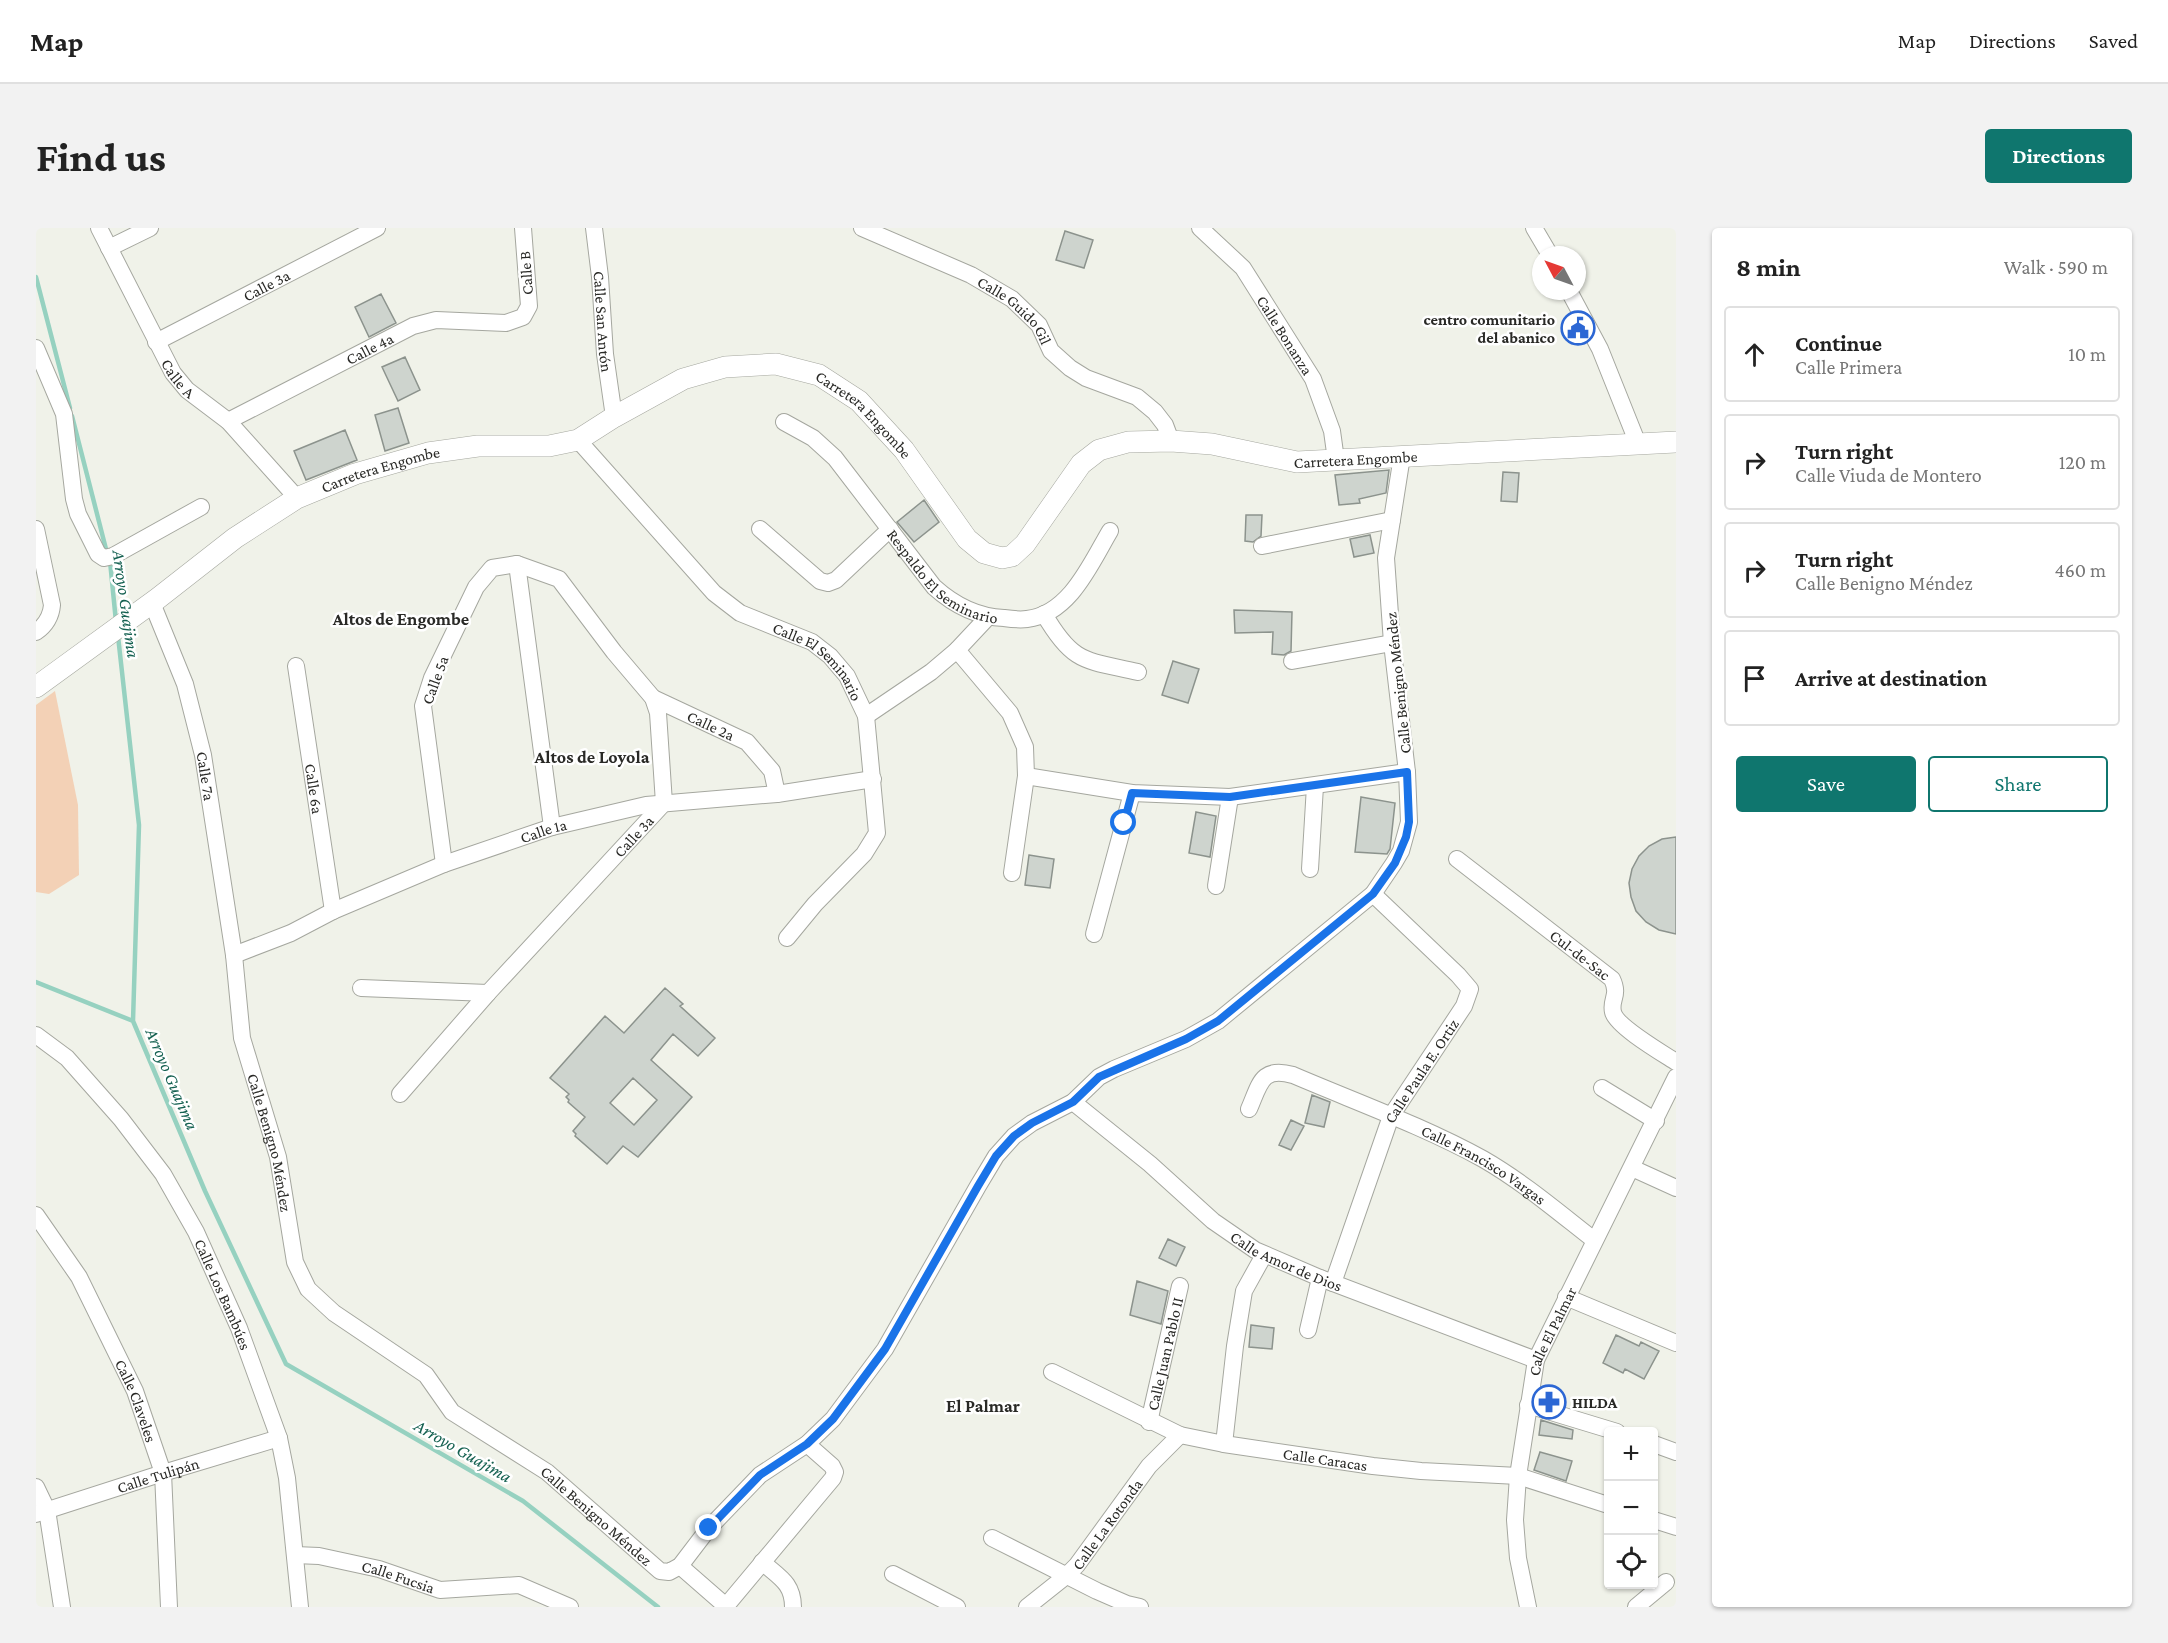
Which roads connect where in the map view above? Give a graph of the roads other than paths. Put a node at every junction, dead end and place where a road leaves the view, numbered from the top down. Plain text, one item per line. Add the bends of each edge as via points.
1 (99, 228) edge
2 (150, 228) edge
3 (377, 228) edge
4 (523, 228) edge
5 (594, 228) edge
6 (862, 228) edge
7 (1200, 228) edge
8 (1534, 228) edge
9 (1545, 246) edge
10 (109, 248) junction
11 (1574, 300) edge
12 (523, 317) joint
13 (156, 342) junction
14 (36, 348) edge
15 (614, 417) junction
16 (228, 421) junction
17 (784, 422) dead end
18 (578, 440) junction
19 (1171, 441) junction
20 (1676, 442) edge
21 (1638, 444) junction
22 (1402, 456) junction
23 (1336, 460) junction
24 (297, 498) junction
25 (201, 507) dead end
26 (1392, 520) junction
27 (36, 529) edge
28 (760, 529) dead end
29 (890, 529) junction
30 (1110, 531) dead end
31 (1262, 546) dead end
32 (517, 564) junction
33 (152, 603) junction
34 (1044, 614) junction
35 (987, 618) junction
36 (36, 632) edge
37 (1392, 643) junction
38 (957, 650) junction
39 (1292, 661) dead end
40 (296, 666) dead end
41 (1138, 672) dead end
42 (36, 687) edge
43 (653, 698) junction
44 (866, 716) junction
45 (1407, 772) junction
46 (1026, 776) junction
47 (873, 779) junction
48 (1315, 786) junction
49 (1132, 793) junction
50 (777, 794) junction
51 (1230, 797) junction
52 (664, 803) junction
53 (552, 827) junction
54 (1457, 859) dead end
55 (444, 864) junction
56 (1310, 869) dead end
57 (1012, 873) dead end
58 (1216, 886) dead end
59 (1373, 894) junction
60 (333, 911) junction
61 (1094, 934) dead end
62 (787, 938) dead end
63 (234, 955) junction
64 (361, 988) dead end
65 (488, 993) junction
66 (36, 1035) edge
67 (1676, 1062) edge
68 (1676, 1077) edge
69 (1602, 1088) dead end
70 (400, 1094) dead end
71 (1073, 1102) junction
72 (1249, 1109) dead end
73 (1391, 1116) junction
74 (1656, 1121) junction
75 (1632, 1168) junction
76 (1676, 1188) edge
77 (36, 1215) edge
78 (1594, 1240) junction
79 (1264, 1255) junction
80 (1326, 1281) junction
81 (1180, 1286) dead end
82 (1566, 1298) junction
83 (1308, 1330) dead end
84 (1676, 1343) edge
85 (1536, 1360) junction
86 (1052, 1372) dead end
87 (1528, 1406) junction
88 (1149, 1422) junction
89 (1604, 1427) edge
90 (1180, 1435) junction
91 (279, 1438) junction
92 (807, 1444) junction
93 (1224, 1444) junction
94 (1658, 1446) edge
95 (1676, 1452) edge
96 (163, 1473) junction
97 (1518, 1476) junction
98 (36, 1486) edge
99 (1604, 1504) edge
100 (41, 1512) edge
101 (1658, 1522) edge
102 (1676, 1527) edge
103 (992, 1538) dead end
104 (295, 1555) junction
105 (762, 1562) junction
106 (680, 1566) junction
107 (893, 1574) dead end
108 (1066, 1576) junction
109 (1666, 1582) dead end
110 (727, 1606) edge
111 (62, 1607) edge
112 (169, 1607) edge
113 (300, 1607) edge
114 (570, 1607) edge
115 (793, 1607) edge
116 (957, 1607) edge
117 (1027, 1607) edge
118 (1140, 1607) edge
119 (1528, 1607) edge
120 (1636, 1607) edge

1 - 10 street, Calle A
2 - 10 street
3 - 13 street, Calle 3a
4 - 12 street, Calle B via 529,306
5 - 15 street, Calle San Antón
6 - 19 street, Calle Guido Gil via 971,275 1012,299 1039,325 1051,351 1063,362 1086,378 1137,398 1155,412
7 - 23 street, Calle Bonanza via 1244,268 1313,379 1332,431
8 - 9 street
10 - 13 street, Calle A
11 - 21 street via 1600,349
12 - 16 street, Calle 4a via 506,323 436,320 413,326
13 - 16 street, Calle A via 187,390
14 - 25 street via 64,414 74,500 94,550 109,557
15 - 18 street, Carretera Engombe
15 - 19 street, Carretera Engombe via 683,378 725,367 776,364 819,375 859,401 904,450 967,539 984,553 1002,558 1012,556 1025,544 1081,464 1099,450 1128,442
16 - 24 street, Calle A
17 - 29 street, Respaldo El Seminario via 813,438 835,458
18 - 24 street, Carretera Engombe via 549,446 478,446 428,453 355,474
18 - 44 street, Calle El Seminario via 714,592 740,613 812,642 830,656 847,676
19 - 23 street, Carretera Engombe via 1212,444 1297,462
20 - 21 street, Carretera Engombe
21 - 22 street, Carretera Engombe
22 - 23 street, Carretera Engombe
22 - 26 street, Calle Benigno Méndez
24 - 33 street, Carretera Engombe via 235,538
26 - 31 street
26 - 37 street, Calle Benigno Méndez via 1386,558
27 - 36 street via 52,605 51,616
28 - 29 street via 820,581 828,583
29 - 35 street, Respaldo El Seminario via 920,570 948,599
30 - 34 street, Respaldo El Seminario via 1079,584
32 - 43 street, Calle 3a via 559,579
32 - 53 street
32 - 55 street, Calle 5a via 492,568 476,586 432,678 423,706
33 - 42 street, Carretera Engombe
33 - 63 street, Calle 7a via 185,684 203,755
34 - 35 street, Respaldo El Seminario via 1028,619
34 - 41 street via 1058,638 1084,660
35 - 38 street
37 - 39 street
37 - 45 street, Calle Benigno Méndez
38 - 44 street
38 - 46 street via 1010,713 1025,747
40 - 60 street, Calle 6a
43 - 50 street, Calle 2a via 747,742 772,771
43 - 52 street, Calle 3a via 658,713
44 - 47 street, Calle El Seminario
45 - 48 street
45 - 59 street, Calle Benigno Méndez via 1406,837 1395,863
46 - 49 street
46 - 57 street
47 - 50 street, Calle 1a
47 - 62 street, Calle El Seminario via 877,833 864,854 815,903
48 - 51 street
48 - 56 street
49 - 51 street
49 - 61 street
50 - 52 street, Calle 1a
51 - 58 street
52 - 53 street, Calle 1a
52 - 65 street, Calle 3a
53 - 55 street, Calle 1a
54 - 67 street, Cul-de-Sac via 1612,979 1616,988 1612,1010 1617,1022
55 - 60 street, Calle 1a
59 - 71 street, Calle Benigno Méndez via 1218,1021 1099,1077
59 - 73 street, Calle Paula E. Ortiz via 1470,989 1464,1006
60 - 63 street, Calle 1a via 291,933
63 - 106 street, Calle Benigno Méndez via 242,1038 278,1157 295,1262 308,1289 334,1313 426,1376 452,1412 547,1472 660,1571 669,1572
64 - 65 street
65 - 70 street, Calle 3a
66 - 91 street, Calle Los Bambúes via 67,1058 163,1174 196,1232 239,1328
68 - 74 street, Calle El Palmar
69 - 74 street
71 - 79 street, Calle Amor de Dios via 1213,1221
71 - 92 street, Calle Benigno Méndez via 1032,1123 996,1156 885,1349 833,1419
72 - 73 street, Calle Francisco Vargas via 1266,1076 1279,1071
73 - 78 street, Calle Francisco Vargas via 1504,1172
73 - 80 street, Calle Paula E. Ortiz
74 - 75 street, Calle El Palmar
75 - 76 street
75 - 78 street, Calle El Palmar
77 - 96 street, Calle Claveles via 84,1288 135,1391
78 - 82 street, Calle El Palmar
79 - 80 street, Calle Amor de Dios
79 - 93 street via 1245,1291
80 - 83 street, Calle Paula E. Ortiz
80 - 85 street, Calle Amor de Dios
81 - 88 street, Calle Juan Pablo II
82 - 84 street
82 - 85 street, Calle El Palmar
85 - 87 street, Calle El Palmar
86 - 88 street, Calle Caracas
87 - 89 street
87 - 97 street, Calle El Palmar
88 - 90 street, Calle Caracas
90 - 93 street, Calle Caracas
90 - 108 street, Calle La Rotonda via 1149,1466
91 - 96 street, Calle Tulipán
91 - 104 street, Calle Los Bambúes
92 - 105 street via 835,1472 833,1478
92 - 106 street, Calle Benigno Méndez via 760,1475 709,1528
93 - 97 street, Calle Caracas via 1373,1466
94 - 95 street
96 - 100 street, Calle Tulipán
96 - 112 street, Calle Claveles
97 - 99 street, Calle Caracas
97 - 119 street, Calle El Palmar via 1515,1520
98 - 100 street
100 - 111 street
101 - 102 street
103 - 108 street
104 - 113 street, Calle Los Bambúes
104 - 114 street, Calle Fucsia via 379,1569 440,1590 519,1585
105 - 110 street
105 - 115 street via 789,1585
106 - 110 street
107 - 116 street
108 - 117 street, Calle La Rotonda
108 - 118 street
109 - 120 street

